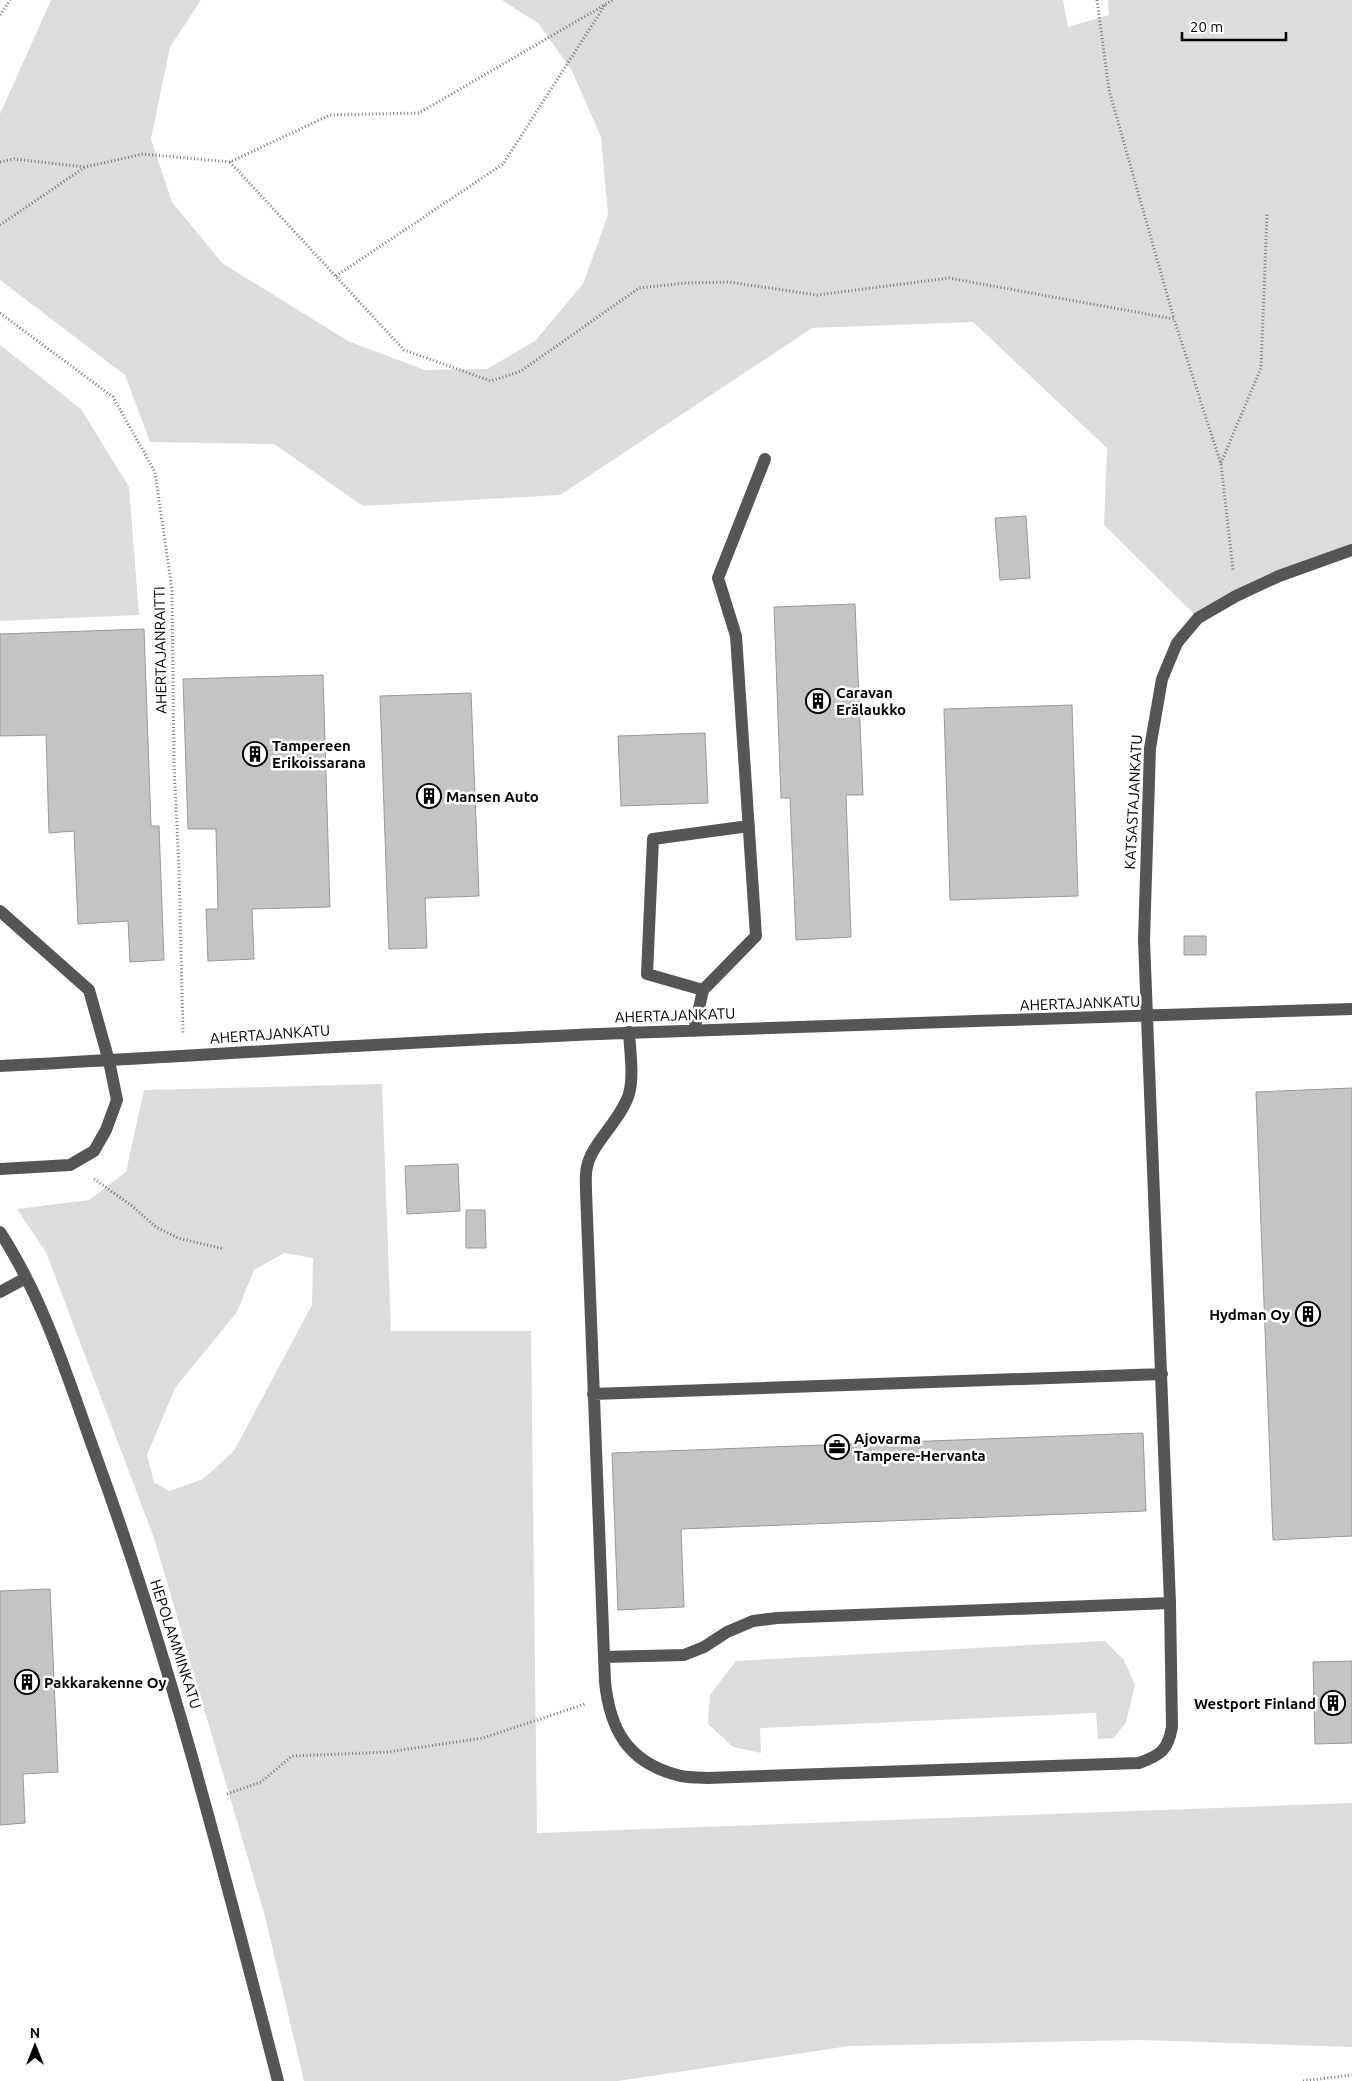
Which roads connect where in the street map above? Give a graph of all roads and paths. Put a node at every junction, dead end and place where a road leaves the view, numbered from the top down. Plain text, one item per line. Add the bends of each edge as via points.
1 (10, 0) edge
2 (613, 0) edge
3 (1097, 0) edge
4 (606, 4) junction
5 (0, 15) edge
6 (0, 162) edge
7 (230, 162) junction
8 (85, 167) junction
9 (1267, 214) dead end
10 (0, 226) edge
11 (336, 276) junction
12 (0, 313) edge
13 (1174, 319) junction
14 (764, 460) dead end
15 (1221, 464) junction
16 (1352, 550) edge
17 (1236, 596) junction
18 (749, 826) junction
19 (0, 911) edge
20 (702, 990) junction
21 (1352, 1009) edge
22 (1148, 1017) junction
23 (694, 1031) junction
24 (629, 1032) junction
25 (184, 1056) junction
26 (109, 1060) junction
27 (0, 1066) edge
28 (70, 1165) junction
29 (0, 1169) edge
30 (0, 1232) edge
31 (224, 1249) dead end
32 (26, 1278) junction
33 (0, 1292) edge
34 (1162, 1374) junction
35 (593, 1394) junction
36 (1170, 1603) junction
37 (604, 1657) junction
38 (607, 1697) junction
39 (205, 1801) junction
40 (1352, 2075) edge
41 (278, 2081) edge
42 (1303, 2081) edge

1 - 5 path
2 - 4 path
3 - 13 path via 1109,90
4 - 7 path via 419,113 330,115
4 - 11 path via 503,164
6 - 8 path via 14,159
7 - 8 path via 143,154
7 - 11 path
8 - 10 path
9 - 15 path via 1261,368
11 - 13 path via 404,350 491,381 521,371 639,288 686,283 729,282 817,295 949,278
12 - 25 path, AHERTAJANRAITTI via 113,397 155,472 172,590 174,765
13 - 15 path
14 - 18 street via 718,578 736,636
15 - 17 path
16 - 17 street, KATSASTAJANKATU via 1279,576
17 - 22 street, KATSASTAJANKATU via 1198,618 1177,643 1162,679 1150,748 1144,940
18 - 20 street via 756,936
18 - 20 street via 653,840 647,974
19 - 26 street via 89,990
20 - 23 street
21 - 22 street, AHERTAJANKATU
22 - 23 street, AHERTAJANKATU
22 - 34 street, KATSASTAJANKATU
23 - 24 street, AHERTAJANKATU
24 - 25 street, AHERTAJANKATU
24 - 35 street, KATSASTAJANKATU via 629,1093 617,1119 587,1166
25 - 26 street, AHERTAJANKATU
26 - 27 street, AHERTAJANKATU
26 - 28 street via 117,1100 106,1130 94,1151
28 - 29 street
28 - 31 path via 132,1205 156,1228 178,1238
30 - 32 street, HEPOLAMMINKATU
32 - 33 street
32 - 39 street, HEPOLAMMINKATU via 56,1344 119,1519
34 - 35 street
34 - 36 street, KATSASTAJANKATU
35 - 37 street, KATSASTAJANKATU
36 - 37 street via 777,1618 753,1621 684,1655
36 - 38 street, KATSASTAJANKATU via 1170,1740 1164,1750 1140,1763 707,1778 678,1776 652,1766 630,1748 615,1729
37 - 38 street, KATSASTAJANKATU
38 - 39 path via 483,1738 388,1752 292,1756 261,1782
39 - 41 street, HEPOLAMMINKATU
40 - 42 path

